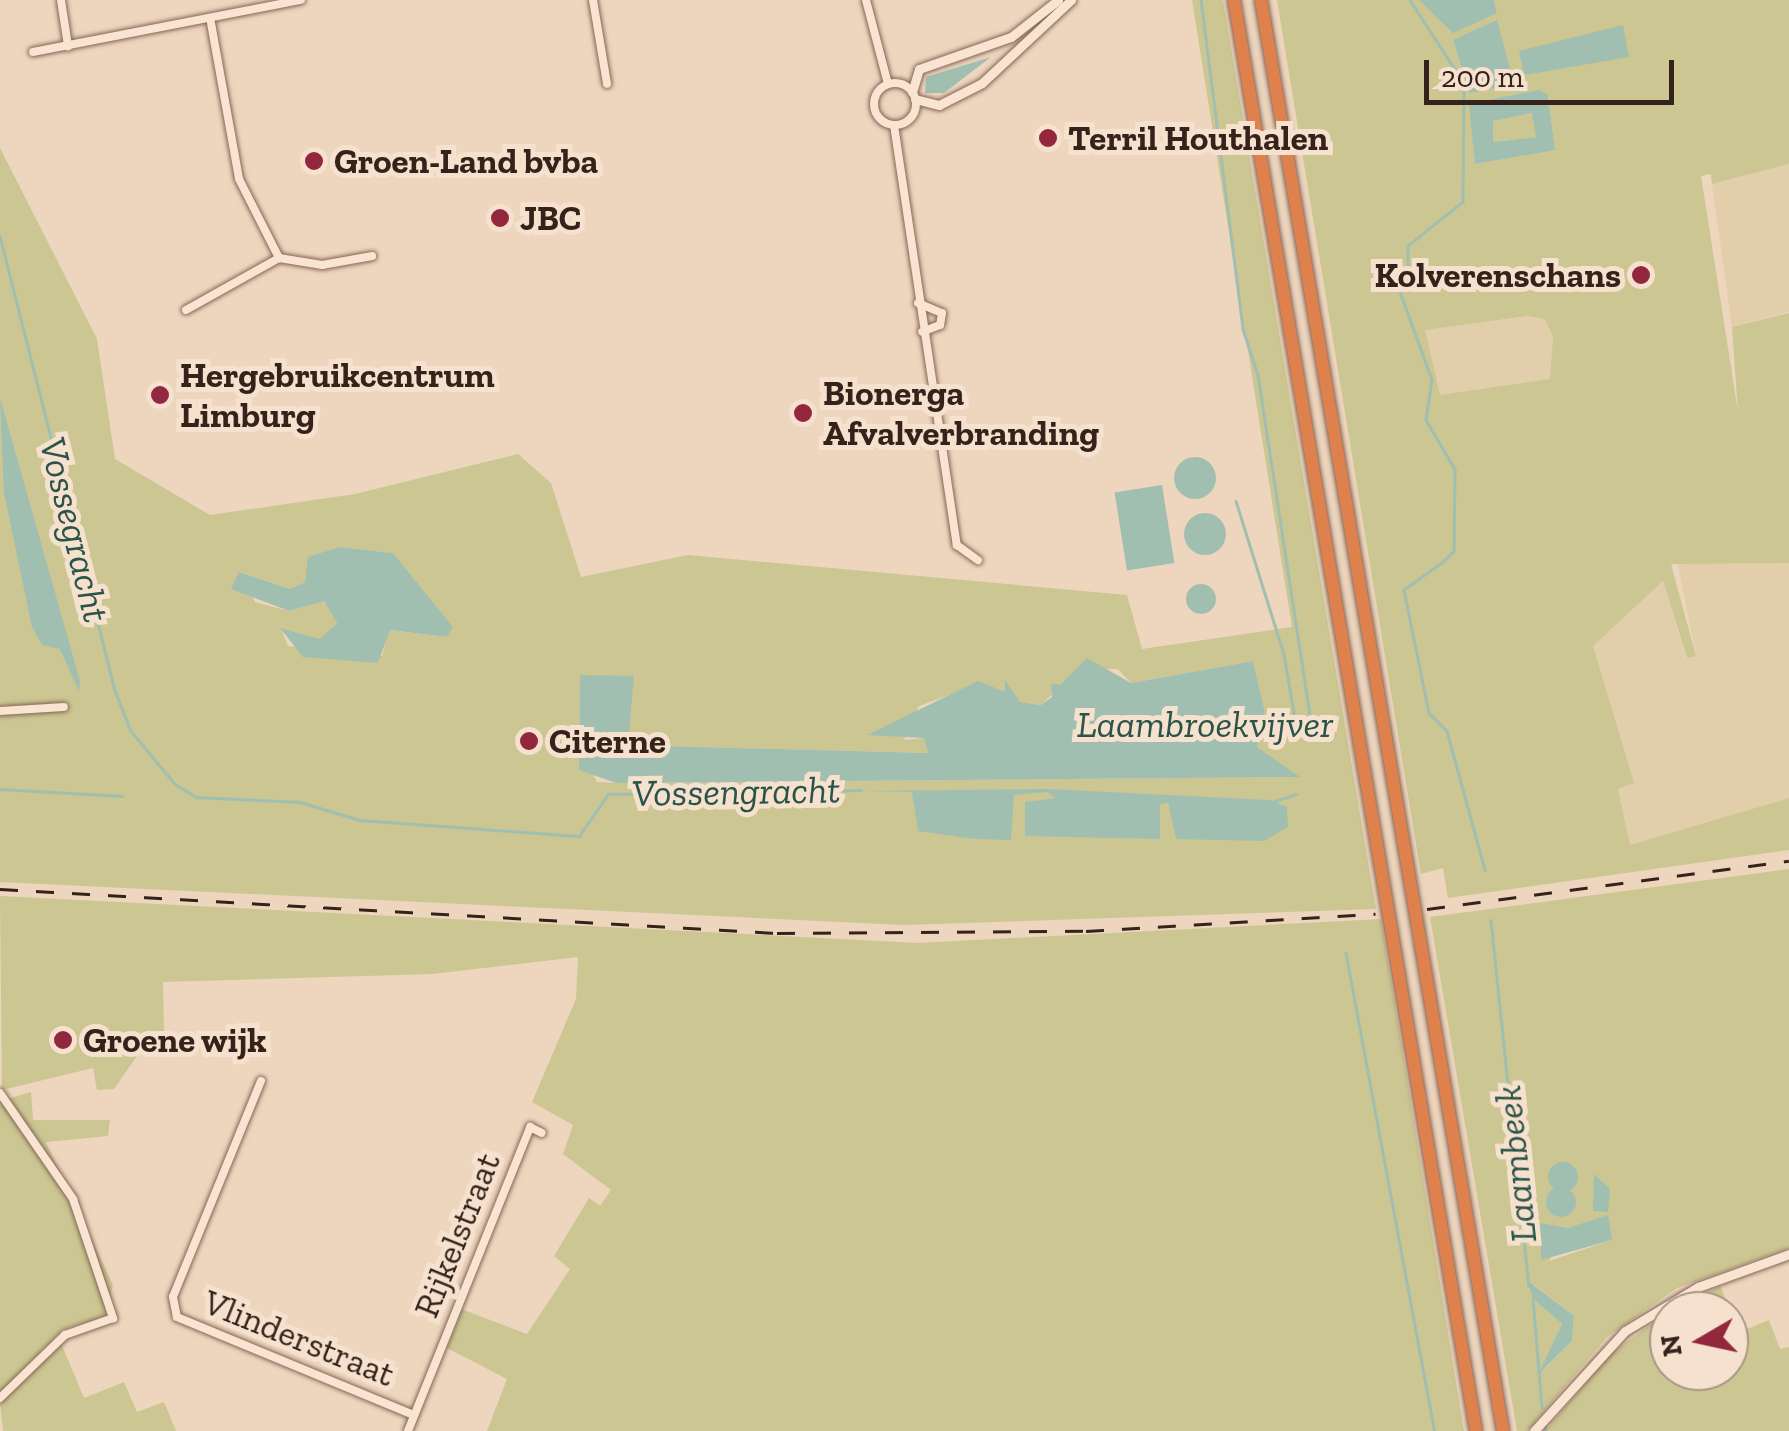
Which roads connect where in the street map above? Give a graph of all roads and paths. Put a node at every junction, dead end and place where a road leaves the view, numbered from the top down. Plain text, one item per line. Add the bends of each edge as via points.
1 (61, 0) edge
2 (301, 0) edge
3 (593, 0) edge
4 (866, 0) edge
5 (1058, 0) edge
6 (1071, 0) edge
7 (1234, 0) edge
8 (1261, 0) edge
9 (211, 22) junction
10 (68, 46) junction
11 (33, 52) dead end
12 (607, 84) dead end
13 (888, 84) junction
14 (914, 96) junction
15 (894, 125) junction
16 (372, 256) dead end
17 (279, 258) junction
18 (918, 303) junction
19 (186, 310) dead end
20 (922, 332) junction
21 (978, 560) dead end
22 (64, 706) dead end
23 (0, 711) edge
24 (261, 1081) dead end
25 (0, 1093) edge
26 (542, 1132) dead end
27 (1789, 1254) edge
28 (0, 1398) edge
29 (414, 1415) junction
30 (408, 1431) edge
31 (1476, 1431) edge
32 (1503, 1431) edge
33 (1534, 1431) edge

1 - 10 street
2 - 9 street
3 - 12 street
4 - 13 street
5 - 14 street via 1010,38 924,66
6 - 14 street via 982,83 939,105
7 - 31 highway
8 - 32 highway
9 - 10 street
9 - 17 street via 235,164
10 - 11 street
13 - 14 street
13 - 15 street via 874,108
14 - 15 street via 910,118
15 - 18 street
16 - 17 street via 322,265
17 - 19 street
18 - 20 street
18 - 20 street via 942,312 940,325
20 - 21 street via 958,545
22 - 23 street
24 - 29 street, Vlinderstraat via 173,1296 177,1316
25 - 28 street via 73,1199 113,1303 113,1318 65,1335
26 - 29 street, Rijkelstraat via 530,1128
27 - 33 street via 1698,1286 1626,1331
29 - 30 street, Rijkelstraat

